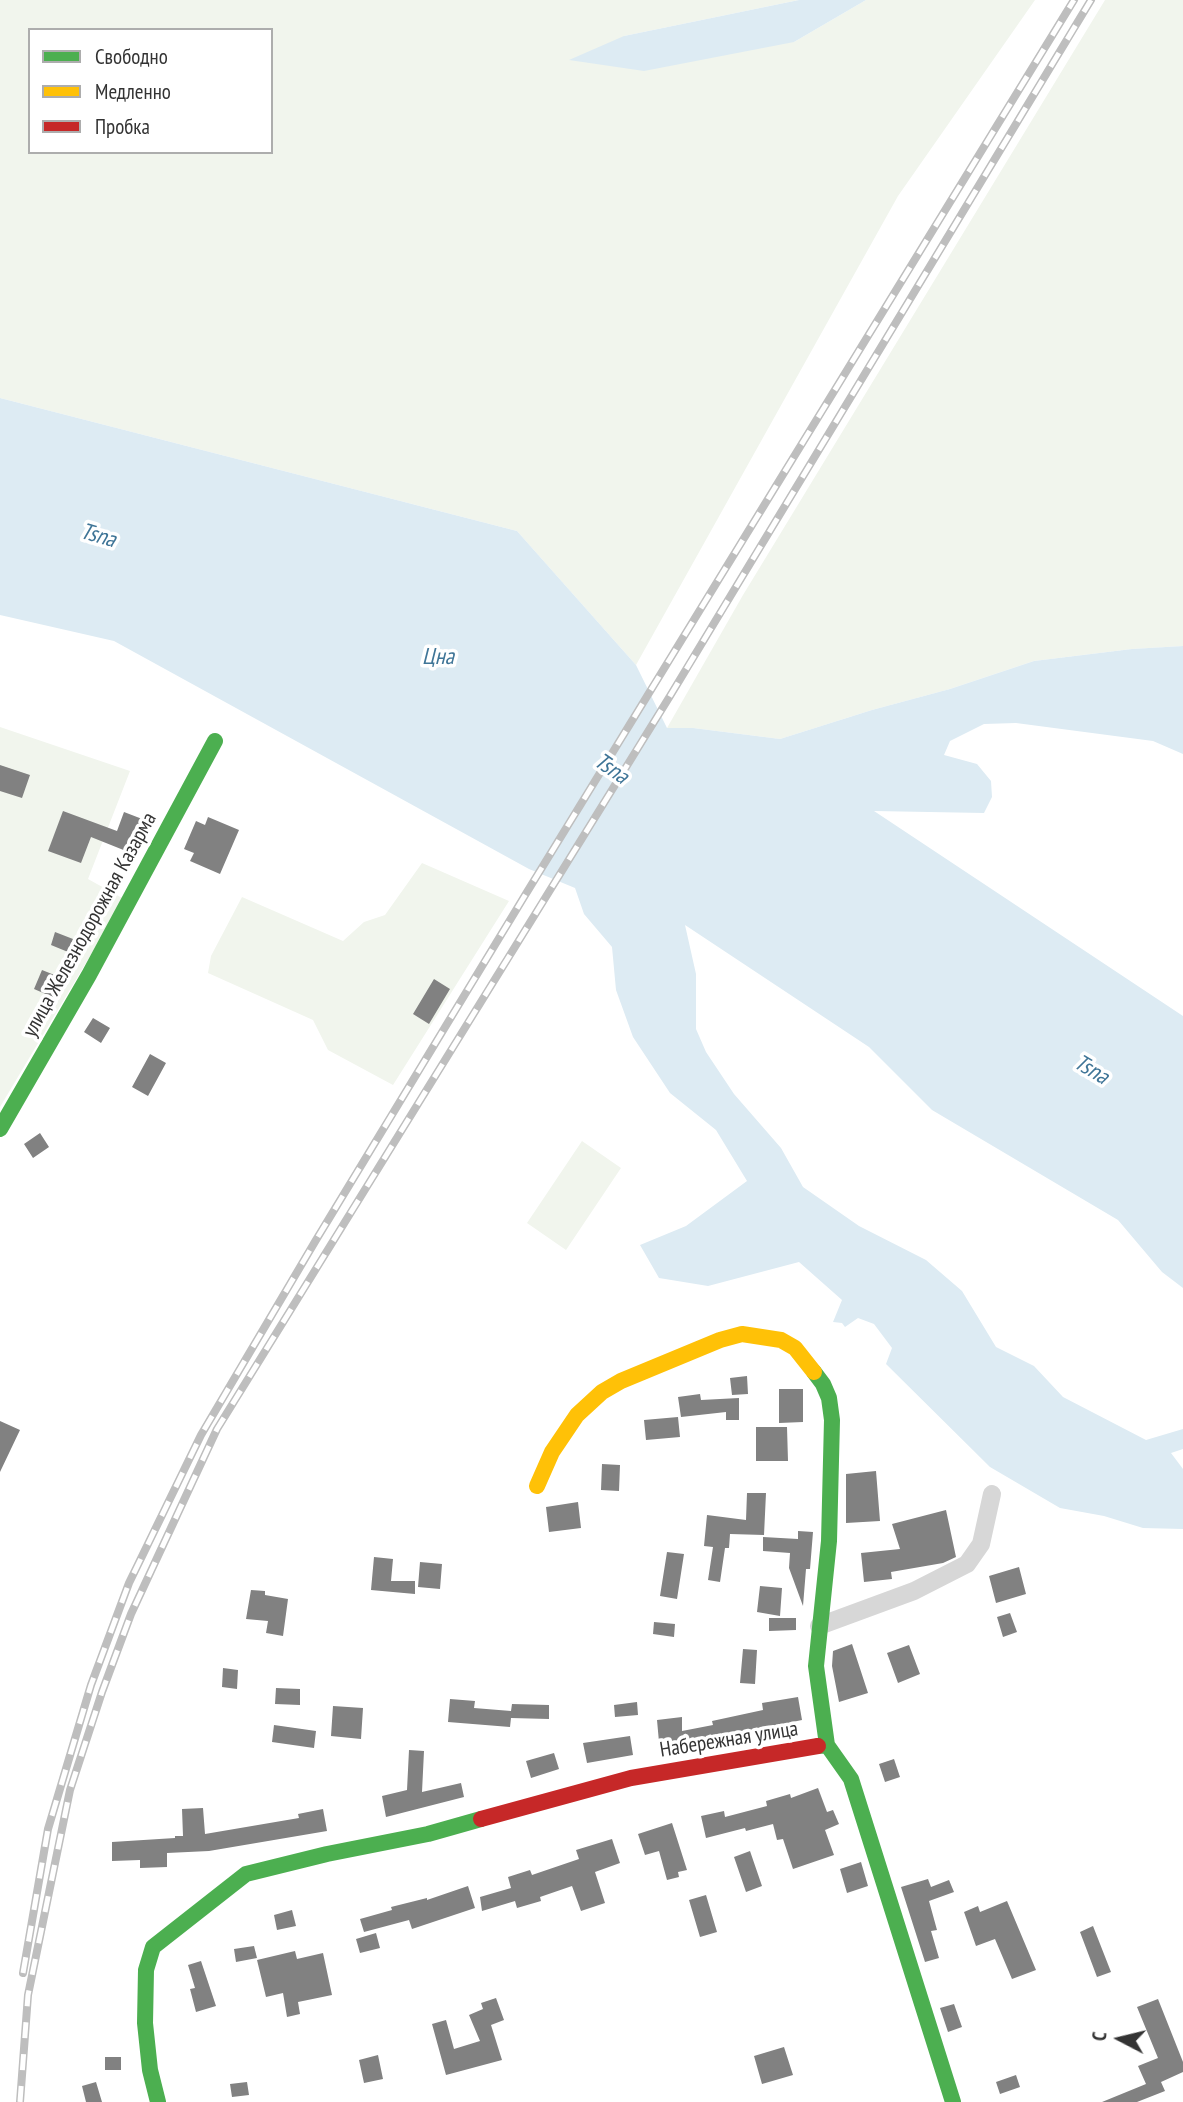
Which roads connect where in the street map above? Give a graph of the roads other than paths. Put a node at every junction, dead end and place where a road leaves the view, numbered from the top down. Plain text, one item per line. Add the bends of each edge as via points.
1 (215, 741) dead end
2 (0, 1129) edge
3 (537, 1486) dead end
4 (992, 1494) dead end
5 (819, 1626) junction
6 (827, 1745) junction
7 (158, 2102) edge
8 (953, 2102) edge

1 - 2 street, улица Железнодорожная Казарма
3 - 5 street, Набережная улица via 576,1415 602,1392 720,1340 742,1334 781,1340 805,1358 823,1384 832,1420 829,1541
4 - 5 street via 981,1544 967,1564 914,1591
5 - 6 street, Набережная улица via 816,1666
6 - 7 street, Набережная улица via 631,1778 428,1835 246,1874 153,1947 146,1970 145,2023
6 - 8 street via 851,1779

